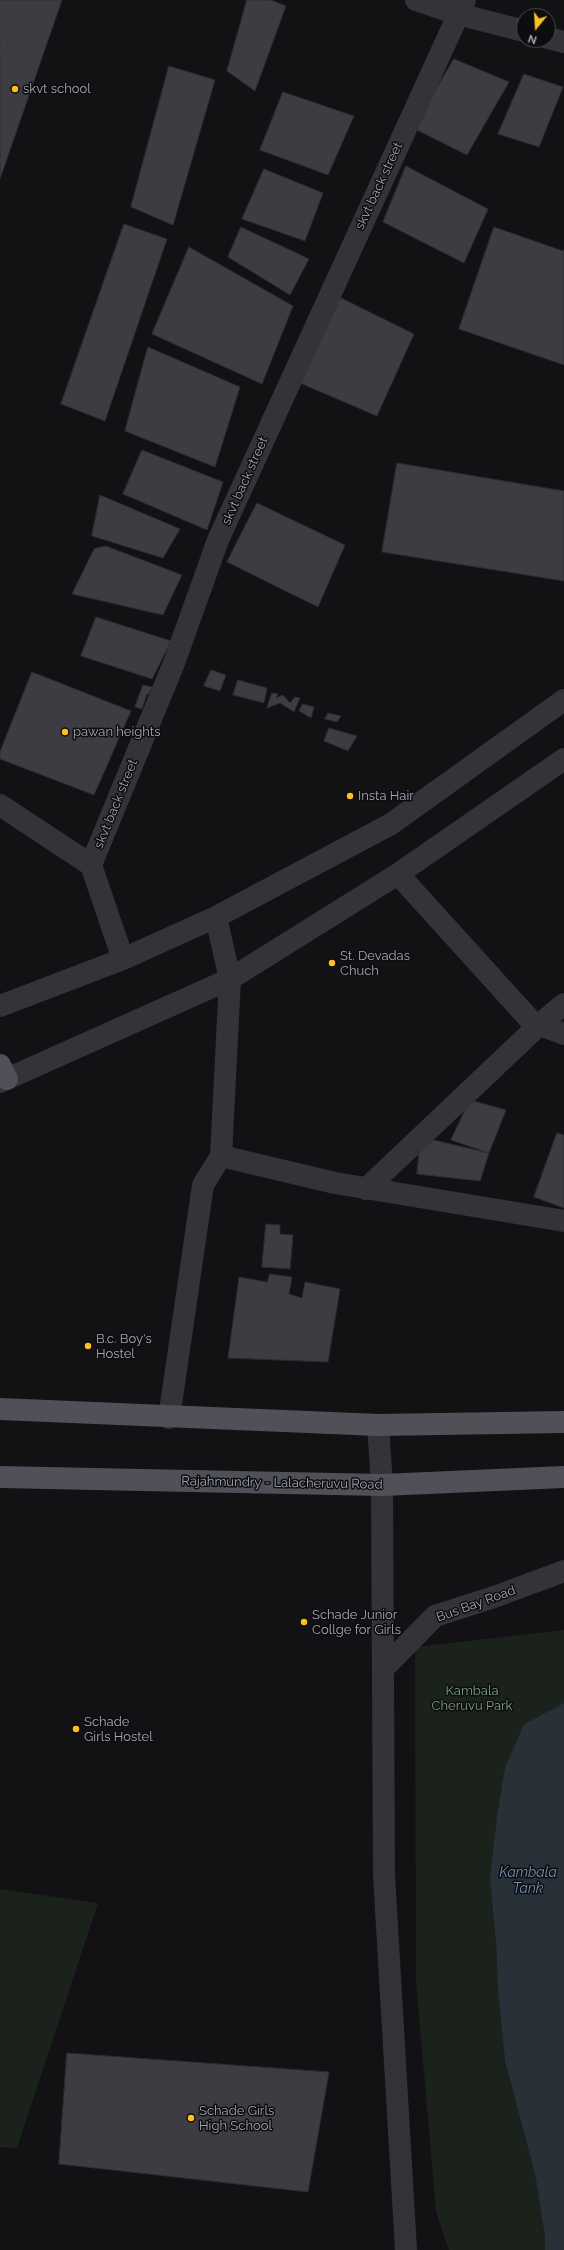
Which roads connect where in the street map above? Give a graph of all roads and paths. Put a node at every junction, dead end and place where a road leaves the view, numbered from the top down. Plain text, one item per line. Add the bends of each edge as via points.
1 (416, 0) edge
2 (461, 7) edge
3 (516, 28) edge
4 (564, 700) edge
5 (564, 759) edge
6 (0, 805) edge
7 (91, 865) junction
8 (398, 874) junction
9 (216, 917) junction
10 (123, 959) junction
11 (230, 979) junction
12 (564, 1004) edge
13 (0, 1006) edge
14 (539, 1025) junction
15 (564, 1034) edge
16 (2, 1075) edge
17 (222, 1156) junction
18 (366, 1189) junction
19 (564, 1221) edge
20 (0, 1409) edge
21 (169, 1418) junction
22 (564, 1422) edge
23 (378, 1426) junction
24 (0, 1477) edge
25 (564, 1477) edge
26 (382, 1485) junction
27 (564, 1571) edge
28 (382, 1670) junction
29 (406, 2250) edge

1 - 2 street
2 - 3 street
2 - 7 street, skvt back street via 218,540 174,663
4 - 9 street via 391,824
5 - 8 street
6 - 7 street
7 - 10 street, skvt back street
8 - 11 street
8 - 14 street via 532,1022
9 - 10 street
9 - 11 street
10 - 13 street
11 - 16 street
11 - 17 street
12 - 14 street
14 - 15 street
14 - 18 street
17 - 18 street
17 - 21 street via 203,1185
18 - 19 street
20 - 21 main road
21 - 23 main road
22 - 23 main road
23 - 26 street
24 - 26 main road, Rajahmundry - Lalacheruvu Road
25 - 26 main road, Rajahmundry - Lalacheruvu Road
26 - 28 street
27 - 28 street, Bus Bay Road via 435,1616
28 - 29 street via 384,1875

